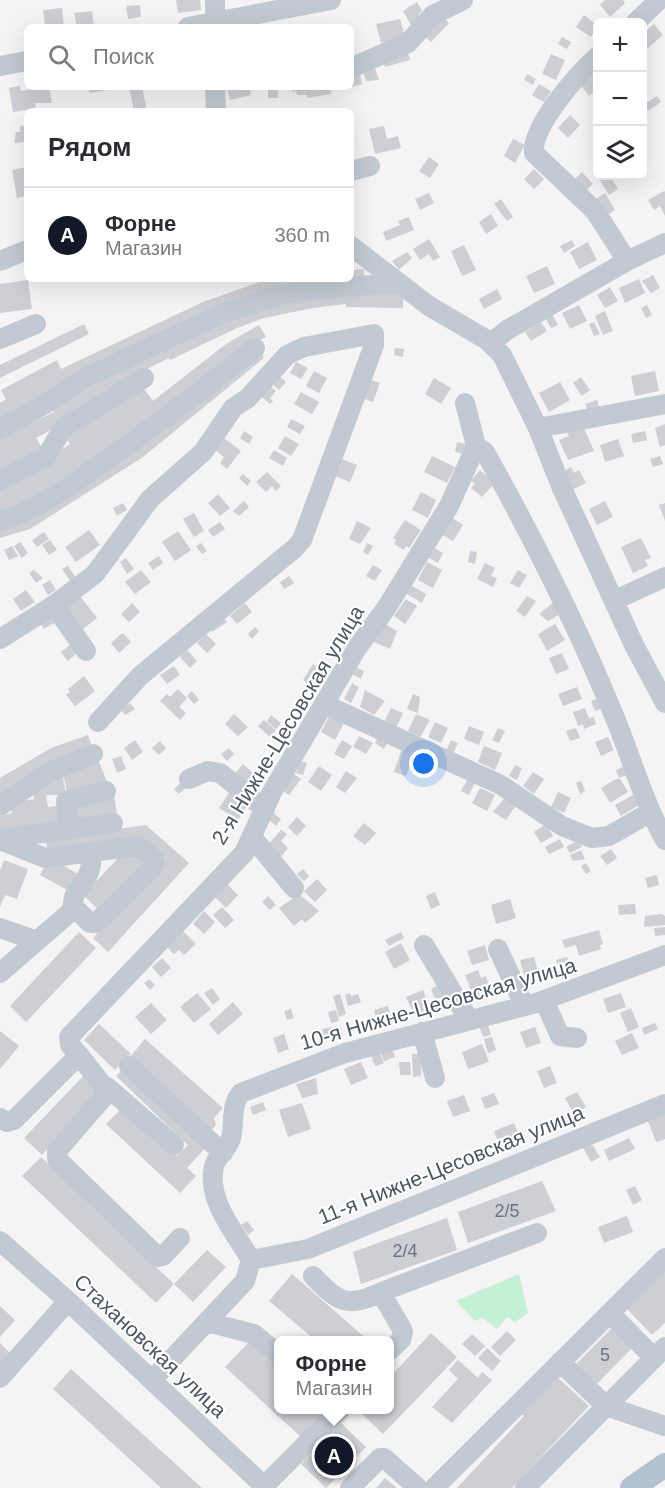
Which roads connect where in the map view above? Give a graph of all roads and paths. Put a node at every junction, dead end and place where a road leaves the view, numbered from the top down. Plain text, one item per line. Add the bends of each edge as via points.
1 (215, 0) edge
2 (331, 0) edge
3 (463, 0) edge
4 (215, 24) edge
5 (593, 60) edge
6 (24, 62) edge
7 (0, 66) edge
8 (354, 67) edge
9 (215, 90) edge
10 (216, 108) edge
11 (665, 243) edge
12 (354, 248) edge
13 (24, 251) edge
14 (1, 257) edge
15 (627, 261) junction
16 (397, 283) junction
17 (36, 324) dead end
18 (0, 339) edge
19 (491, 343) junction
20 (255, 348) dead end
21 (144, 378) dead end
22 (465, 403) dead end
23 (665, 404) edge
24 (538, 428) junction
25 (0, 429) edge
26 (476, 446) junction
27 (0, 480) edge
28 (0, 521) edge
29 (665, 577) edge
30 (615, 600) junction
31 (54, 605) junction
32 (0, 639) edge
33 (86, 651) dead end
34 (665, 703) edge
35 (324, 704) junction
36 (98, 722) dead end
37 (93, 754) dead end
38 (189, 779) dead end
39 (106, 791) dead end
40 (0, 806) edge
41 (265, 809) junction
42 (649, 813) junction
43 (113, 824) dead end
44 (69, 830) junction
45 (253, 838) junction
46 (0, 839) edge
47 (665, 840) edge
48 (91, 853) junction
49 (294, 888) dead end
50 (75, 908) junction
51 (0, 928) edge
52 (37, 941) junction
53 (424, 945) dead end
54 (498, 949) dead end
55 (665, 955) edge
56 (0, 973) edge
57 (544, 1000) junction
58 (524, 1005) junction
59 (470, 1020) junction
60 (422, 1032) junction
61 (577, 1038) dead end
62 (79, 1055) junction
63 (129, 1066) dead end
64 (435, 1078) dead end
65 (107, 1088) junction
66 (665, 1104) edge
67 (0, 1118) edge
68 (174, 1145) dead end
69 (223, 1153) junction
70 (537, 1233) dead end
71 (180, 1238) dead end
72 (0, 1241) edge
73 (665, 1258) edge
74 (251, 1260) junction
75 (313, 1276) dead end
76 (384, 1291) junction
77 (68, 1301) junction
78 (610, 1313) junction
79 (207, 1322) junction
80 (394, 1347) edge
81 (274, 1350) edge
82 (659, 1353) edge
83 (560, 1362) junction
84 (0, 1378) edge
85 (153, 1379) junction
86 (606, 1406) junction
87 (336, 1414) edge
88 (665, 1426) edge
89 (665, 1465) edge
90 (265, 1487) edge
91 (350, 1488) edge
92 (418, 1488) edge
93 (434, 1488) edge
94 (525, 1488) edge
95 (632, 1488) edge

1 - 4 street
2 - 4 street
3 - 8 street via 433,15 408,43
5 - 15 street via 570,83 536,137 534,153 595,211
6 - 7 street
9 - 10 street
11 - 15 street
12 - 16 street
13 - 14 street
15 - 19 street
16 - 19 street
16 - 25 street via 306,290 221,315 87,377
17 - 18 street
19 - 24 street via 502,356
20 - 28 street via 60,493 24,514
21 - 27 street via 63,428 46,457
22 - 26 street
23 - 24 street
24 - 30 street
26 - 35 street, 2-я Нижне-Цесовская улица via 449,506
26 - 42 street via 485,452 528,528 563,602 615,718
29 - 30 street
30 - 34 street
31 - 32 street
31 - 33 street
31 - 36 street via 95,574 150,499 203,452 233,408 248,398 287,355 304,347 369,333 375,336 302,540 140,676
35 - 41 street, 2-я Нижне-Цесовская улица
35 - 42 street via 501,785 562,826 592,838 609,836
37 - 40 street via 48,773
38 - 41 street via 208,771 220,773
39 - 44 street via 66,801
41 - 45 street, 2-я Нижне-Цесовская улица
42 - 47 street
43 - 44 street
44 - 46 street
45 - 49 street
45 - 62 street, 2-я Нижне-Цесовская улица via 244,853 69,1037 69,1045
46 - 48 street via 45,858
48 - 50 street via 92,869 74,896
48 - 50 street via 139,846 155,861 100,921 90,923
50 - 52 street
51 - 52 street
52 - 56 street
53 - 59 street
54 - 58 street
55 - 57 street, 10-я Нижне-Цесовская улица
57 - 58 street, 10-я Нижне-Цесовская улица
57 - 61 street via 560,1036
58 - 59 street, 10-я Нижне-Цесовская улица
59 - 60 street, 10-я Нижне-Цесовская улица
60 - 64 street
60 - 69 street, 10-я Нижне-Цесовская улица via 345,1053 241,1093 233,1113 231,1138
62 - 65 street
62 - 67 street via 14,1120
63 - 69 street
65 - 68 street
65 - 71 street via 107,1096 57,1151 57,1159 158,1257
66 - 74 street, 11-я Нижне-Цесовская улица via 308,1249
69 - 74 street, 10-я Нижне-Цесовская улица via 214,1167 214,1196
70 - 76 street
72 - 77 street, Стахановская улица
73 - 78 street
74 - 79 street via 245,1281
75 - 76 street via 331,1295 346,1301 362,1301
76 - 80 street via 384,1298 403,1330
77 - 84 street
77 - 85 street, Стахановская улица
78 - 82 street
78 - 83 street
79 - 81 street via 254,1334
79 - 85 street
82 - 86 street
83 - 86 street
83 - 93 street
85 - 90 street, Стахановская улица
86 - 88 street
86 - 94 street
87 - 90 street
89 - 95 main road
91 - 92 street via 380,1458

